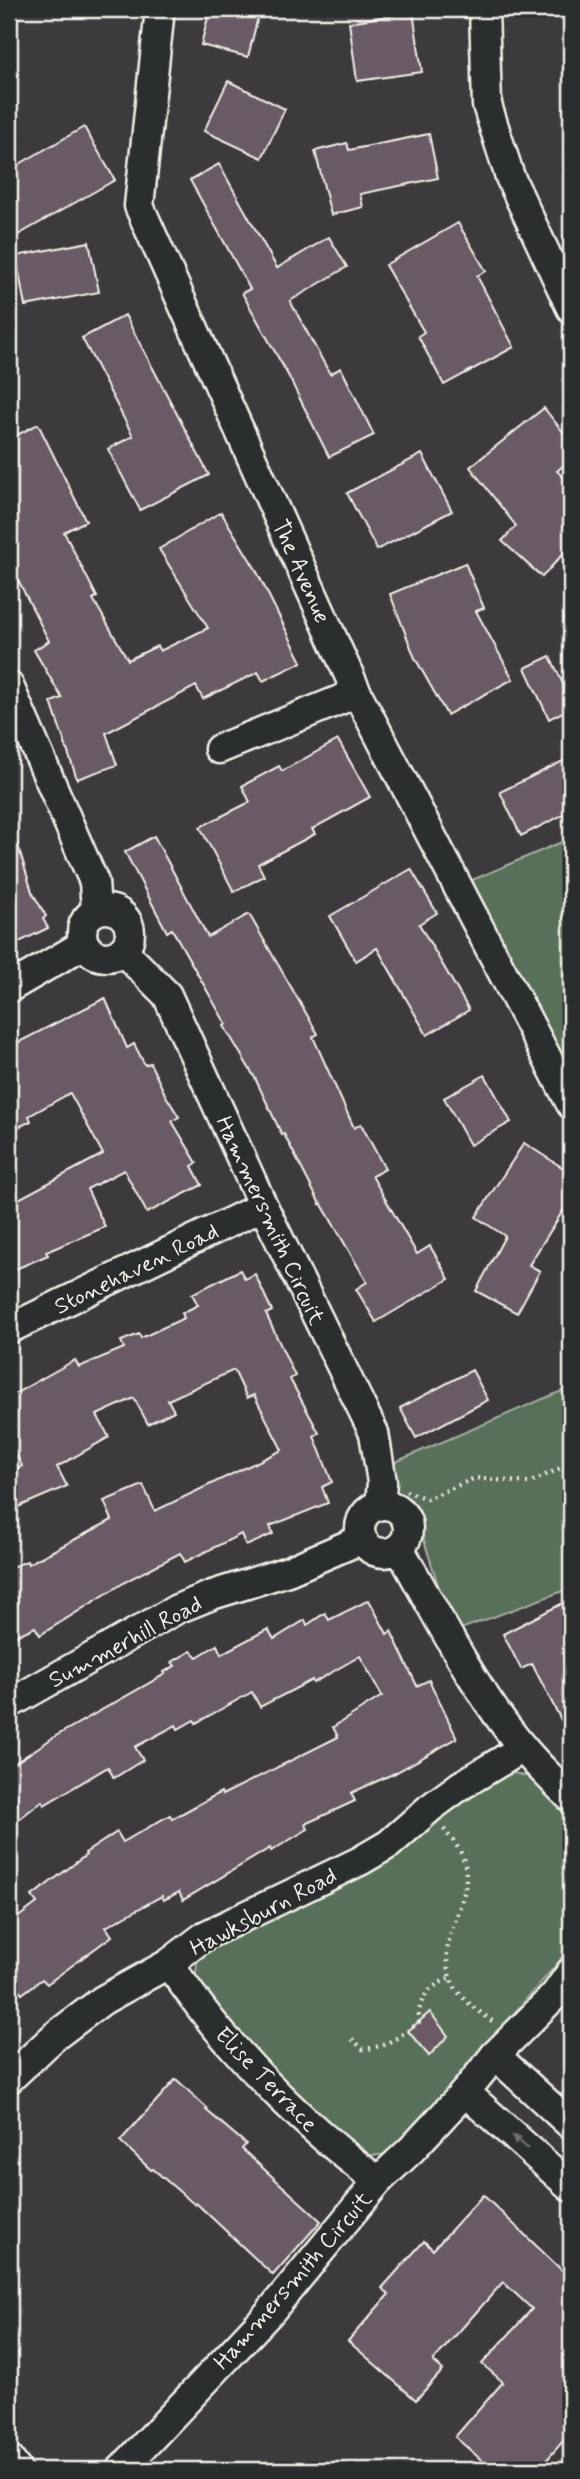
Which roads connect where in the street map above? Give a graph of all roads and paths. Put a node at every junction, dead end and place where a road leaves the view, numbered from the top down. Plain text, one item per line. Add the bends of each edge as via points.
1 (160, 9) edge
2 (484, 9) edge
3 (571, 308) edge
4 (9, 686) edge
5 (357, 693) junction
6 (219, 749) dead end
7 (96, 910) junction
8 (84, 944) junction
9 (123, 951) junction
10 (9, 988) edge
11 (571, 1104) edge
12 (263, 1206) junction
13 (9, 1329) edge
14 (571, 1463) edge
15 (381, 1494) junction
16 (362, 1539) junction
17 (399, 1548) junction
18 (9, 1704) edge
19 (523, 1748) junction
20 (571, 1798) edge
21 (429, 1808) junction
22 (169, 1964) junction
23 (571, 1972) edge
24 (450, 1978) junction
25 (352, 2039) dead end
26 (504, 2046) junction
27 (9, 2079) edge
28 (465, 2092) junction
29 (571, 2125) edge
30 (378, 2181) junction
31 (571, 2187) edge
32 (9, 2459) edge
33 (17, 2470) edge
34 (121, 2470) edge

1 - 5 street, The Avenue via 139,206
2 - 3 street via 486,106 510,177
4 - 7 street via 94,883
5 - 6 street
5 - 11 street, The Avenue
7 - 8 street via 86,916 82,927
7 - 9 street via 121,913 131,925 131,941
8 - 9 street via 101,957
8 - 10 street
9 - 12 street, Hammersmith Circuit via 167,995
12 - 13 street, Stonehaven Road
12 - 15 street, Hammersmith Circuit via 374,1433
14 - 15 path via 529,1483 475,1478 427,1499
15 - 16 street via 364,1518
15 - 17 street via 406,1517 407,1539
16 - 17 street via 374,1552
16 - 18 street, Summerhill Road via 288,1571 177,1609
17 - 19 street via 466,1664
19 - 20 street
19 - 21 street, Hawksburn Road
21 - 22 street, Hawksburn Road via 389,1844 206,1935
21 - 24 path via 464,1861 466,1888 449,1939
22 - 27 street, Hawksburn Road via 103,2000
22 - 30 street, Elise Terrace via 226,2040 293,2110
23 - 26 street, Hammersmith Circuit via 555,1995
24 - 25 path via 430,1989 418,2009 419,2022 408,2031 375,2048 363,2049
24 - 26 path
26 - 28 street, Hammersmith Circuit
26 - 29 street
28 - 30 street, Hammersmith Circuit
31 -> 28 street
30 - 34 street, Hammersmith Circuit via 269,2313
32 - 33 street

